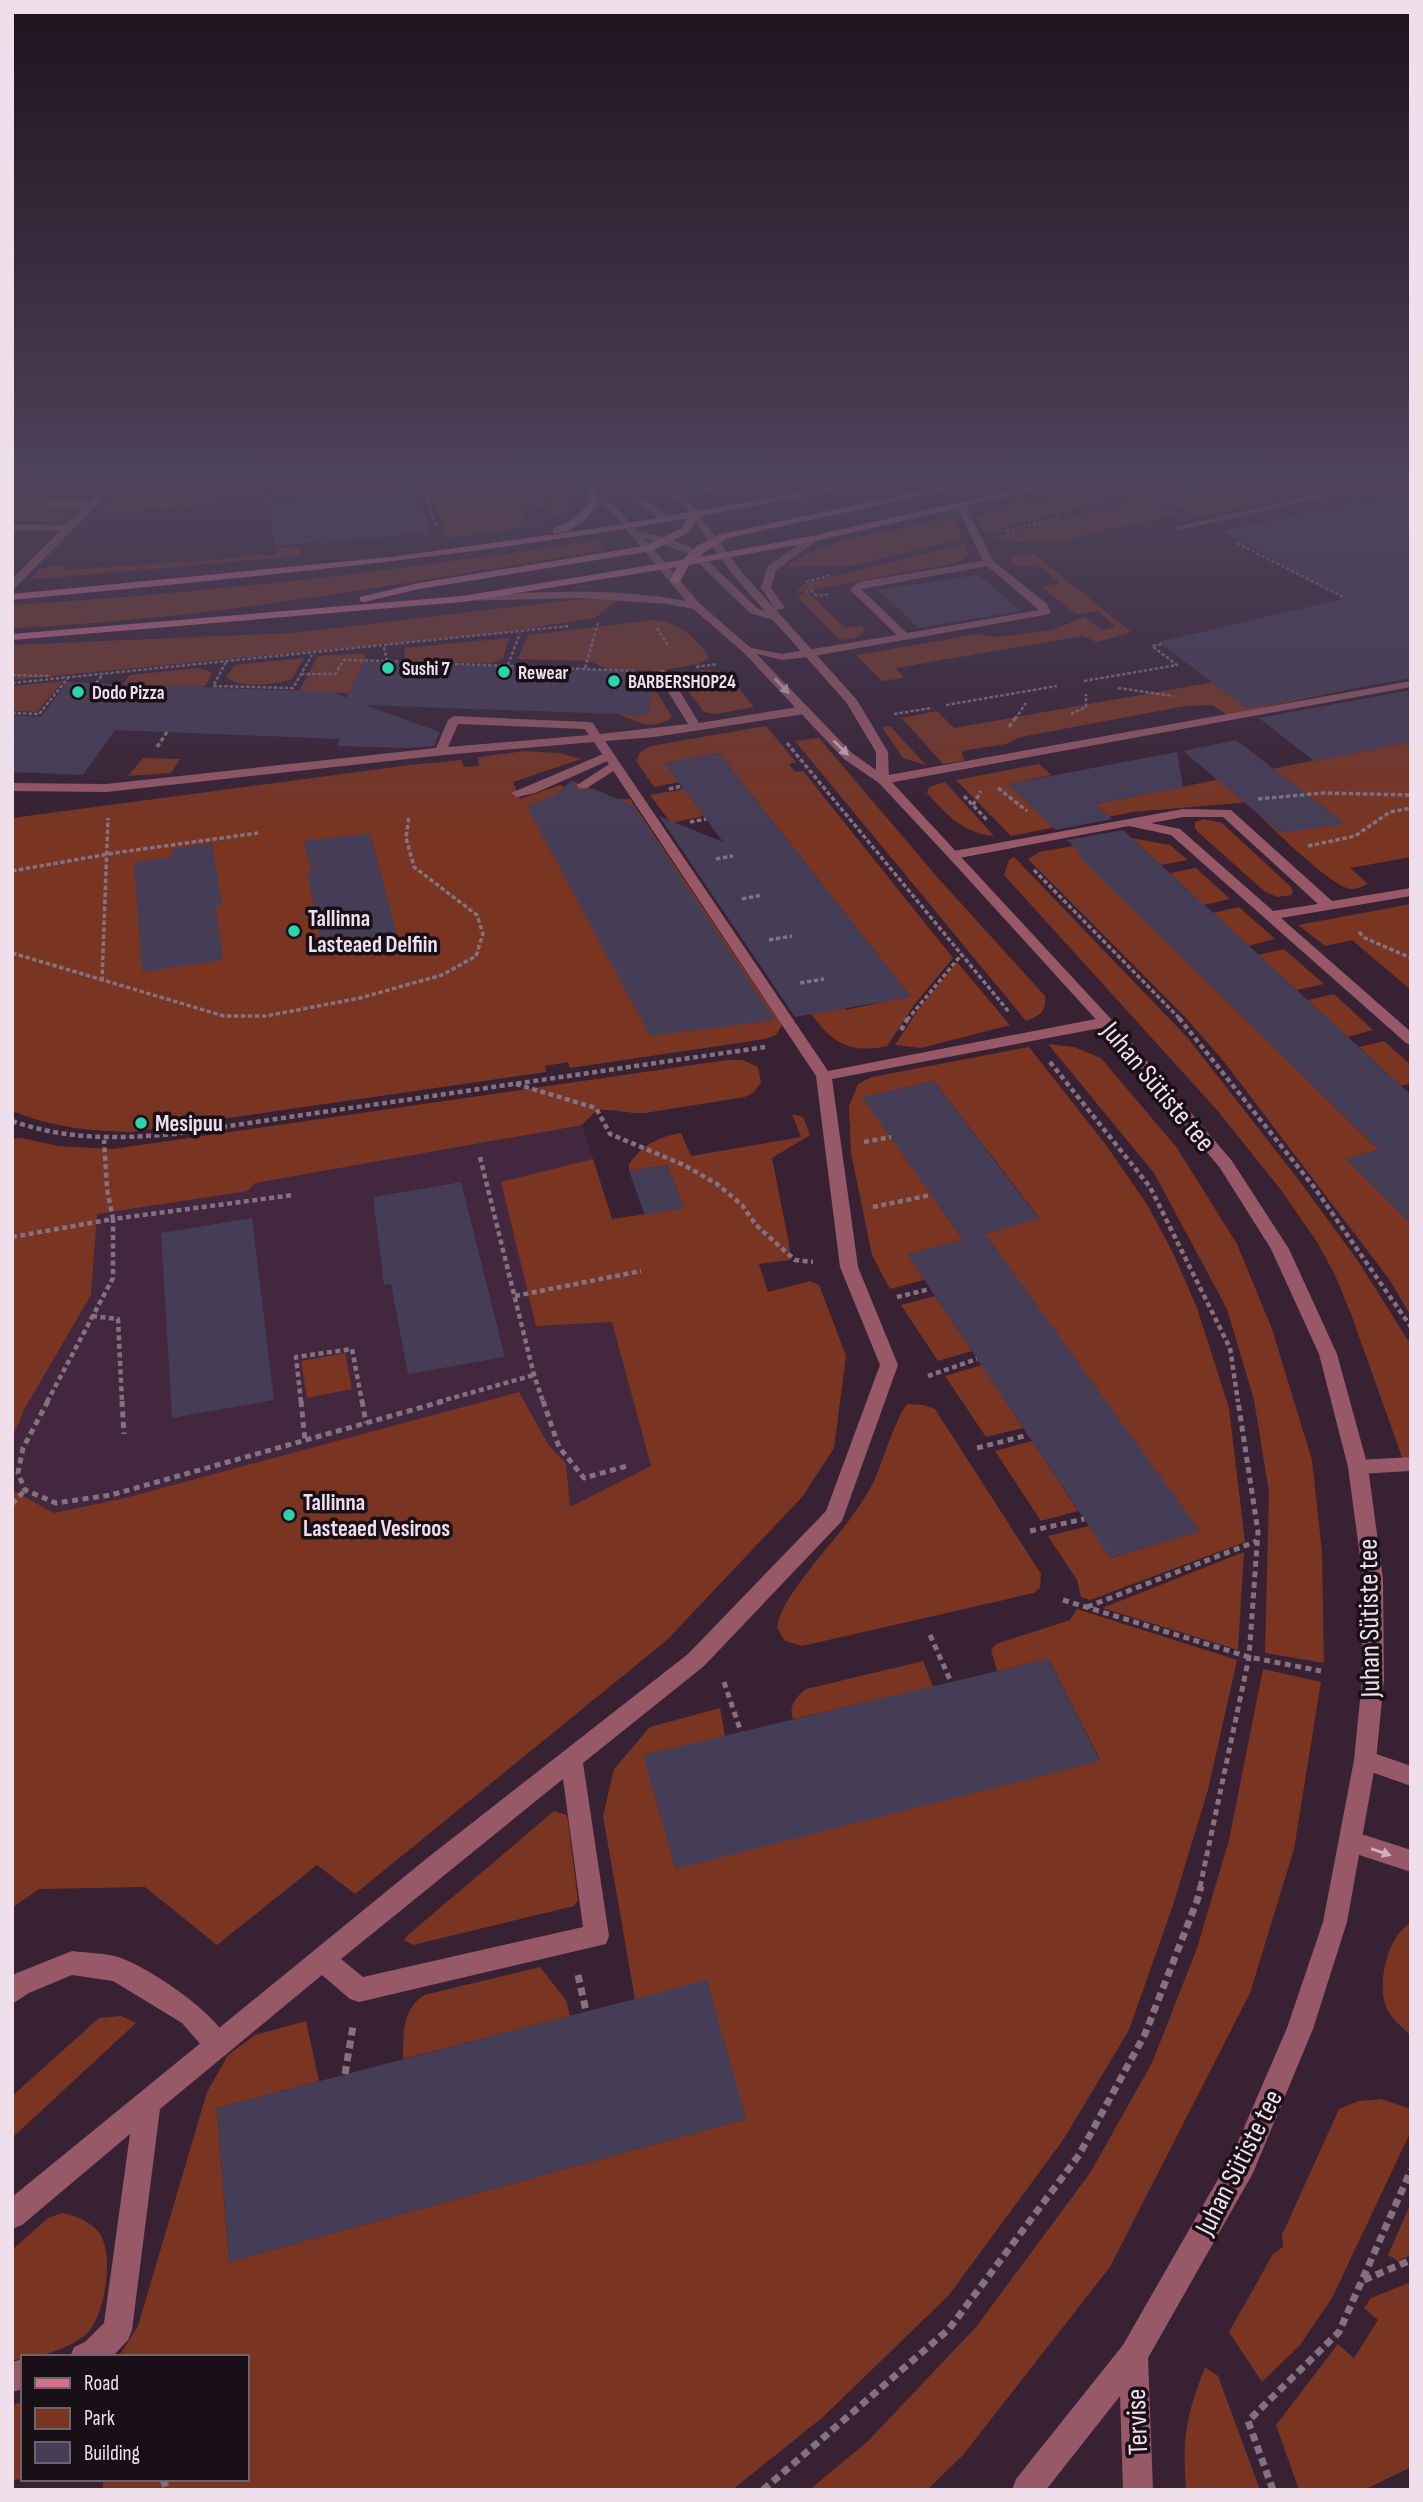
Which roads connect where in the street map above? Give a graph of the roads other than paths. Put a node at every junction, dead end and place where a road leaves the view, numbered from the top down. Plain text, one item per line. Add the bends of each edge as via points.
1 (375, 597) edge
2 (476, 597) edge
3 (514, 597) edge
4 (644, 597) edge
5 (688, 597) edge
6 (739, 597) edge
7 (758, 597) edge
8 (773, 597) edge
9 (862, 597) edge
10 (1031, 597) edge
11 (462, 599) junction
12 (696, 606) junction
13 (309, 613) junction
14 (775, 617) junction
15 (12, 637) edge
16 (906, 638) junction
17 (747, 650) junction
18 (808, 654) junction
19 (662, 672) road end
20 (1411, 684) edge
21 (804, 710) junction
22 (695, 726) junction
23 (596, 737) junction
24 (444, 751) junction
25 (611, 761) junction
26 (883, 780) junction
27 (583, 785) dead end
28 (12, 787) edge
29 (517, 793) dead end
30 (1129, 822) junction
31 (954, 855) junction
32 (1411, 892) edge
33 (1329, 906) junction
34 (1271, 916) junction
35 (1106, 1022) junction
36 (1411, 1040) edge
37 (824, 1076) junction
38 (1411, 1464) edge
39 (1359, 1467) junction
40 (571, 1758) junction
41 (1366, 1760) junction
42 (1411, 1776) edge
43 (1352, 1842) junction
44 (1411, 1861) edge
45 (321, 1959) junction
46 (12, 1992) edge
47 (218, 2045) junction
48 (148, 2103) junction
49 (12, 2215) edge
50 (91, 2355) edge
51 (1133, 2355) junction
52 (1027, 2490) edge
53 (1138, 2490) edge

1 - 13 main road
2 - 11 main road
3 - 11 street
4 - 12 street
5 - 12 street, Juhan Sütiste tee
6 - 14 street via 754,611
7 - 14 street
8 - 14 street via 780,608
9 - 16 street
10 - 16 street via 1046,612
11 - 13 main road
12 - 17 street, Juhan Sütiste tee
13 - 15 main road
14 - 18 street
16 - 18 street
17 - 18 street via 782,657
17 -> 21 street, Juhan Sütiste tee
18 - 26 street via 850,700 882,752
19 - 22 street
20 - 26 street
21 - 22 street
21 -> 26 street, Juhan Sütiste tee via 848,756
22 - 23 street
23 - 24 street
23 - 24 street via 589,726 454,720
23 - 25 street
24 - 28 street via 106,788
25 - 27 street
25 - 29 street
25 - 37 street
26 - 31 street, Juhan Sütiste tee
30 - 31 street
30 - 33 street via 1183,813 1226,813
30 - 34 street via 1175,832
31 - 35 street, Juhan Sütiste tee
32 - 33 street
33 - 34 street
34 - 36 street
35 - 37 street
35 - 39 street, Juhan Sütiste tee via 1226,1165 1280,1249 1328,1354
37 - 40 street via 849,1267 889,1365 835,1515 696,1660
38 - 39 street
39 - 41 street, Juhan Sütiste tee via 1373,1580 1373,1681
40 - 45 street
40 - 45 street via 597,1936 359,1990
41 - 42 street
41 - 43 street, Juhan Sütiste tee
43 -> 44 street
43 - 51 street, Juhan Sütiste tee via 1335,1922 1290,2054 1243,2163
45 - 47 street
46 - 47 street via 20,1984 72,1963 117,1969 191,2014
47 - 48 street
48 - 49 street
48 - 50 street via 118,2330
51 - 52 street, Juhan Sütiste tee
51 - 53 street, Tervise

